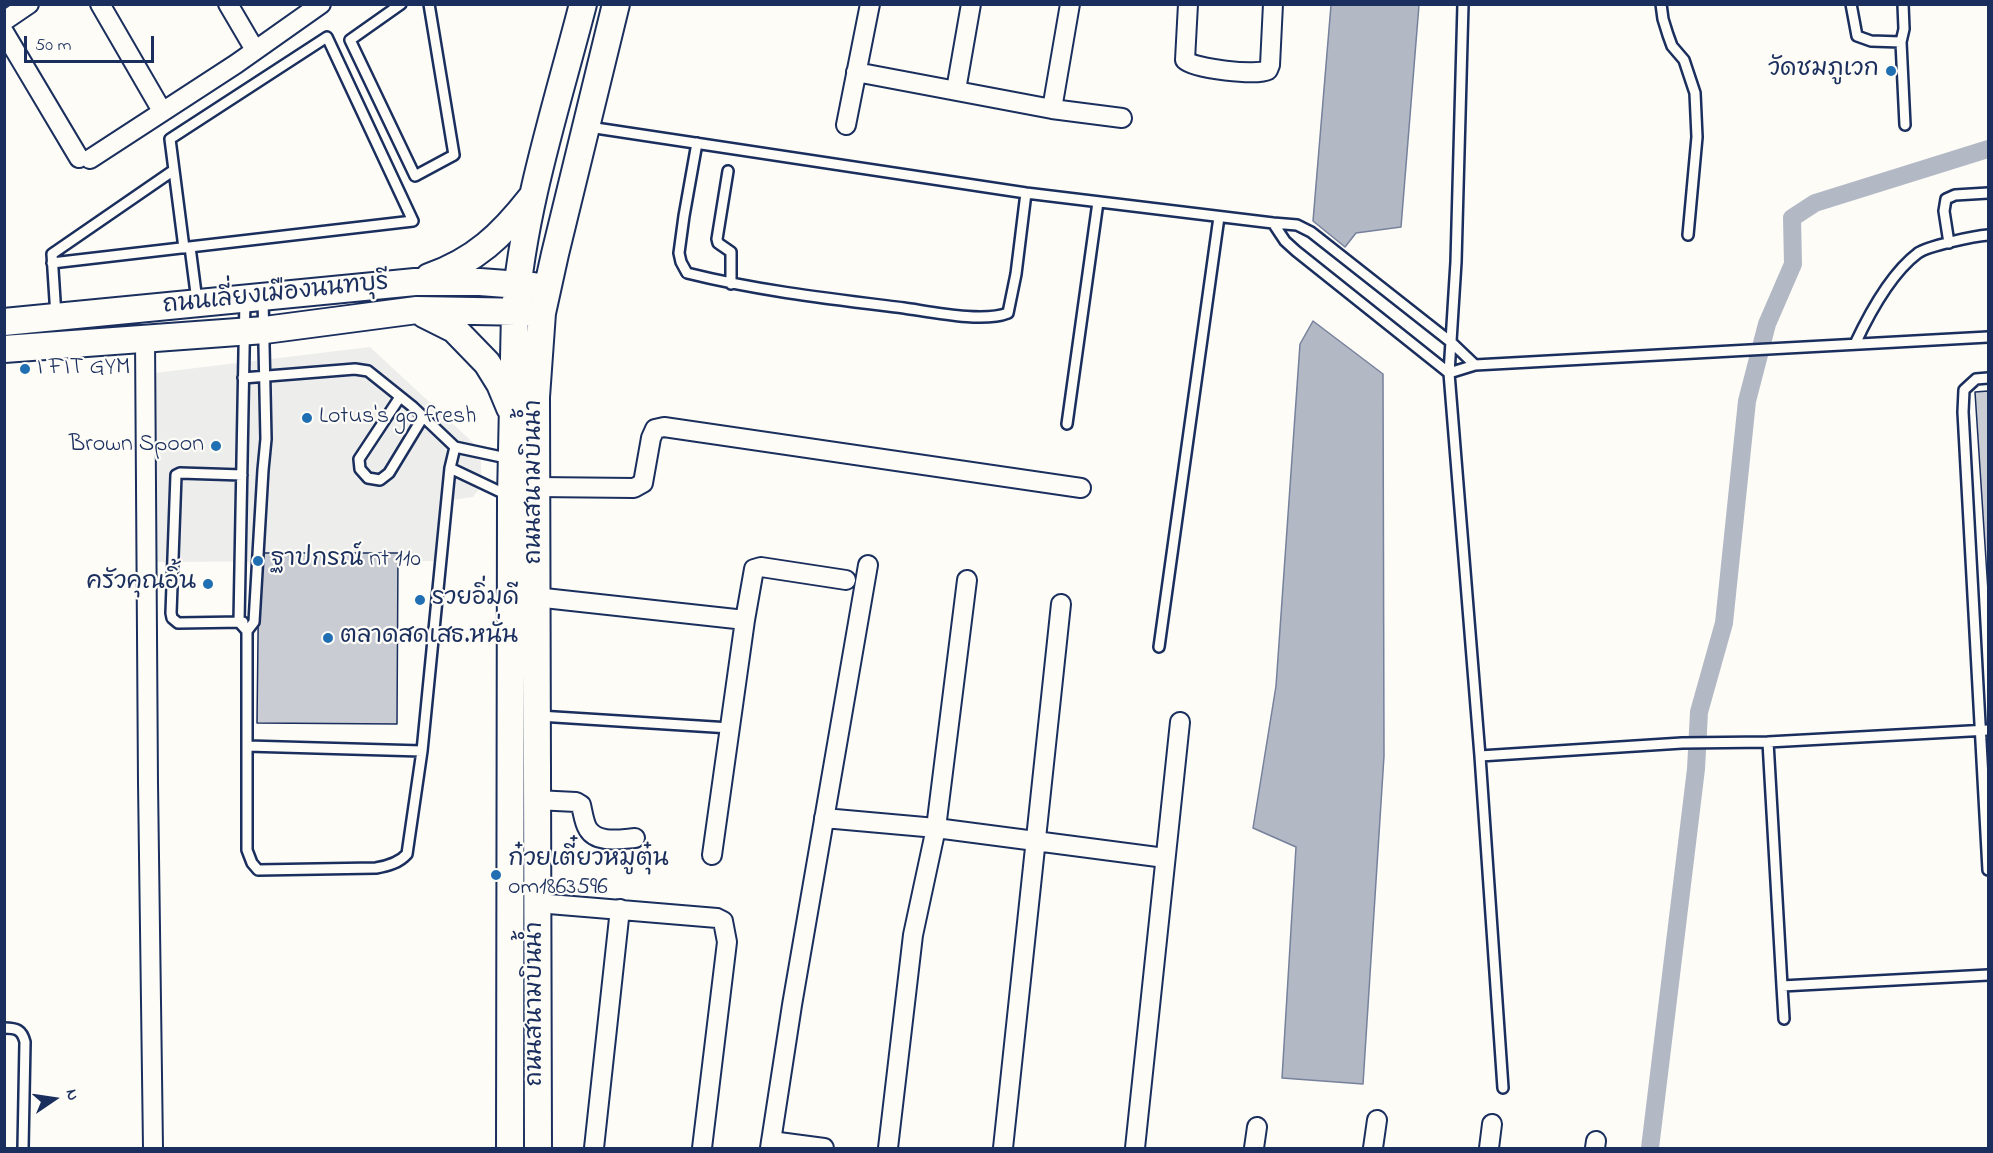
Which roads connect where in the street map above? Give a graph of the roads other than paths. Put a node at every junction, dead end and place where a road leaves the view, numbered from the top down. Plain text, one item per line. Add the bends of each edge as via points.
1 (29, 4) edge
2 (100, 4) edge
3 (228, 4) edge
4 (321, 4) edge
5 (401, 4) edge
6 (429, 4) edge
7 (583, 4) edge
8 (616, 4) edge
9 (870, 4) edge
10 (971, 4) edge
11 (1070, 4) edge
12 (1188, 4) edge
13 (1273, 4) edge
14 (1463, 4) edge
15 (1662, 4) edge
16 (1851, 4) edge
17 (1903, 4) edge
18 (4, 21) edge
19 (4, 32) edge
20 (1901, 42) junction
21 (255, 50) junction
22 (856, 72) junction
23 (956, 90) junction
24 (1052, 109) junction
25 (162, 111) junction
26 (1122, 118) dead end
27 (846, 125) dead end
28 (1905, 125) dead end
29 (586, 126) junction
30 (697, 143) junction
31 (174, 170) junction
32 (728, 171) dead end
33 (1026, 193) junction
34 (1989, 193) edge
35 (534, 194) junction
36 (1098, 202) junction
37 (1220, 217) junction
38 (1273, 224) junction
39 (1989, 234) edge
40 (1688, 235) dead end
41 (1949, 243) junction
42 (187, 248) junction
43 (52, 262) junction
44 (415, 282) junction
45 (731, 284) junction
46 (517, 285) junction
47 (547, 287) junction
48 (254, 299) junction
49 (197, 304) junction
50 (417, 310) junction
51 (515, 312) junction
52 (542, 313) junction
53 (56, 317) junction
54 (4, 322) edge
55 (254, 331) junction
56 (1989, 337) edge
57 (146, 338) junction
58 (1452, 343) junction
59 (1855, 344) junction
60 (4, 349) edge
61 (1475, 365) junction
62 (1449, 373) junction
63 (243, 378) junction
64 (266, 378) junction
65 (1989, 378) edge
66 (400, 397) junction
67 (513, 416) junction
68 (423, 417) junction
69 (1066, 424) dead end
70 (455, 447) junction
71 (512, 459) junction
72 (450, 468) junction
73 (242, 476) junction
74 (537, 487) junction
75 (1081, 488) dead end
76 (511, 497) junction
77 (868, 565) dead end
78 (846, 580) dead end
79 (967, 580) dead end
80 (536, 597) junction
81 (1061, 604) dead end
82 (745, 620) junction
83 (239, 622) junction
84 (254, 622) junction
85 (247, 632) junction
86 (1159, 647) dead end
87 (536, 715) junction
88 (1180, 722) dead end
89 (730, 728) junction
90 (1984, 731) edge
91 (1768, 742) junction
92 (247, 746) junction
93 (422, 751) junction
94 (1480, 756) junction
95 (536, 800) junction
96 (824, 818) junction
97 (936, 828) junction
98 (635, 838) dead end
99 (1036, 842) junction
100 (712, 855) dead end
101 (1166, 858) junction
102 (1989, 870) edge
103 (537, 903) junction
104 (621, 909) junction
105 (1989, 975) edge
106 (1782, 986) junction
107 (1784, 1019) dead end
108 (4, 1028) edge
109 (1503, 1089) dead end
110 (1377, 1120) dead end
111 (1492, 1124) dead end
112 (1257, 1127) dead end
113 (510, 1144) edge
114 (538, 1144) edge
115 (771, 1145) edge
116 (23, 1149) edge
117 (153, 1149) edge
118 (594, 1149) edge
119 (702, 1149) edge
120 (825, 1149) edge
121 (888, 1149) edge
122 (1004, 1149) edge
123 (1135, 1149) edge
124 (1254, 1149) edge
125 (1373, 1149) edge
126 (1489, 1149) edge

1 - 18 street
2 - 25 street
3 - 21 street
4 - 21 street
5 - 6 lane via 350,39 415,176 454,155
7 - 35 main road, ถนนสนามบินน้ำ
8 - 29 main road, ถนนสนามบินน้ำ
9 - 22 street
10 - 23 street
11 - 24 street
12 - 13 street via 1187,63 1257,73 1268,70 1270,65
14 - 58 lane
15 - 40 lane via 1672,46 1684,60 1695,93 1697,137
16 - 20 lane via 1857,36 1871,41
17 - 20 lane
19 - 25 street via 84,159
20 - 28 lane
21 - 25 street
22 - 23 street
22 - 27 street
23 - 24 street
24 - 26 street
29 - 30 lane
29 - 47 main road, ถนนสนามบินน้ำ
30 - 33 lane
30 - 45 lane via 679,253 681,262 687,273
31 - 42 lane
31 - 42 lane via 170,139 327,37 413,221
31 - 43 lane via 52,254
32 - 45 lane via 717,239 731,252
33 - 36 lane
33 - 45 lane via 1008,313 999,316 929,311
34 - 41 lane via 1955,195 1946,200
35 - 44 main road via 485,247 452,269
35 - 46 main road, ถนนสนามบินน้ำ
36 - 37 lane
36 - 69 lane
37 - 38 lane
37 - 86 lane
38 - 58 lane via 1297,225 1311,232
38 - 62 lane via 1285,242
39 - 41 lane
41 - 59 lane via 1919,252 1891,282
42 - 43 lane
42 - 49 lane
43 - 53 lane
44 - 46 main road, ถนนเลี่ยงเมืองนนทบุรี
44 - 48 main road, ถนนเลี่ยงเมืองนนทบุรี
46 - 47 main road, ถนนเลี่ยงเมืองนนทบุรี
46 - 51 main road, ถนนสนามบินน้ำ
47 - 52 main road, ถนนสนามบินน้ำ
48 - 49 main road, ถนนเลี่ยงเมืองนนทบุรี
48 - 55 lane
48 - 55 lane
49 - 53 main road, ถนนเลี่ยงเมืองนนทบุรี
50 - 51 main road, ถนนเลี่ยงเมืองนนทบุรี
50 - 55 main road, ถนนเลี่ยงเมืองนนทบุรี
50 - 67 main road via 454,329 487,363
51 - 52 main road, ถนนเลี่ยงเมืองนนทบุรี
51 - 67 main road, ถนนสนามบินน้ำ
52 - 74 main road, ถนนสนามบินน้ำ via 536,397
53 - 54 main road, ถนนเลี่ยงเมืองนนทบุรี
55 - 57 main road, ถนนเลี่ยงเมืองนนทบุรี
55 - 63 lane
55 - 64 lane
56 - 59 lane
57 - 60 main road, ถนนเลี่ยงเมืองนนทบุรี
57 - 117 street
58 - 61 lane
58 - 62 lane
59 - 61 lane
61 - 62 lane
62 - 94 lane
63 - 64 lane
63 - 73 lane
64 - 66 lane via 362,370
64 - 84 lane via 267,439
65 - 90 lane via 1976,379 1964,390 1963,412
66 - 68 lane
66 - 68 lane via 359,459 360,469 368,478 380,480 389,473
67 - 71 main road, ถนนสนามบินน้ำ
68 - 70 lane
70 - 71 lane
70 - 72 lane
71 - 76 main road, ถนนสนามบินน้ำ
72 - 76 lane
72 - 93 lane
73 - 83 lane
73 - 83 lane via 176,475 171,613 178,623
74 - 75 street via 634,488 643,483 655,429 664,427
74 - 80 main road, ถนนสนามบินน้ำ
76 - 113 main road, ถนนสนามบินน้ำ
77 - 96 street
78 - 82 street via 754,569
79 - 97 street
80 - 82 street
80 - 87 main road, ถนนสนามบินน้ำ
81 - 99 street
82 - 89 street
83 - 84 lane
83 - 85 lane
84 - 85 lane
85 - 92 lane
87 - 89 lane
87 - 95 main road, ถนนสนามบินน้ำ
88 - 101 street
89 - 100 street
90 - 91 lane
90 - 102 lane
91 - 94 lane via 1682,743
91 - 106 lane
92 - 93 lane
92 - 93 lane via 248,850 258,870 376,868 402,859 407,854
94 - 109 lane
95 - 98 street via 576,802 590,832 605,839
95 - 103 main road, ถนนสนามบินน้ำ
96 - 97 street
96 - 115 street
97 - 99 street
97 - 121 street via 913,935
99 - 101 street
99 - 122 street
101 - 123 street
103 - 104 street
103 - 114 main road, ถนนสนามบินน้ำ
104 - 118 street
104 - 119 street via 723,921 727,942
105 - 106 lane
106 - 107 lane
108 - 116 lane via 20,1030 25,1042
110 - 125 street
111 - 126 street
112 - 124 street
113 - 114 main road
115 - 120 street

